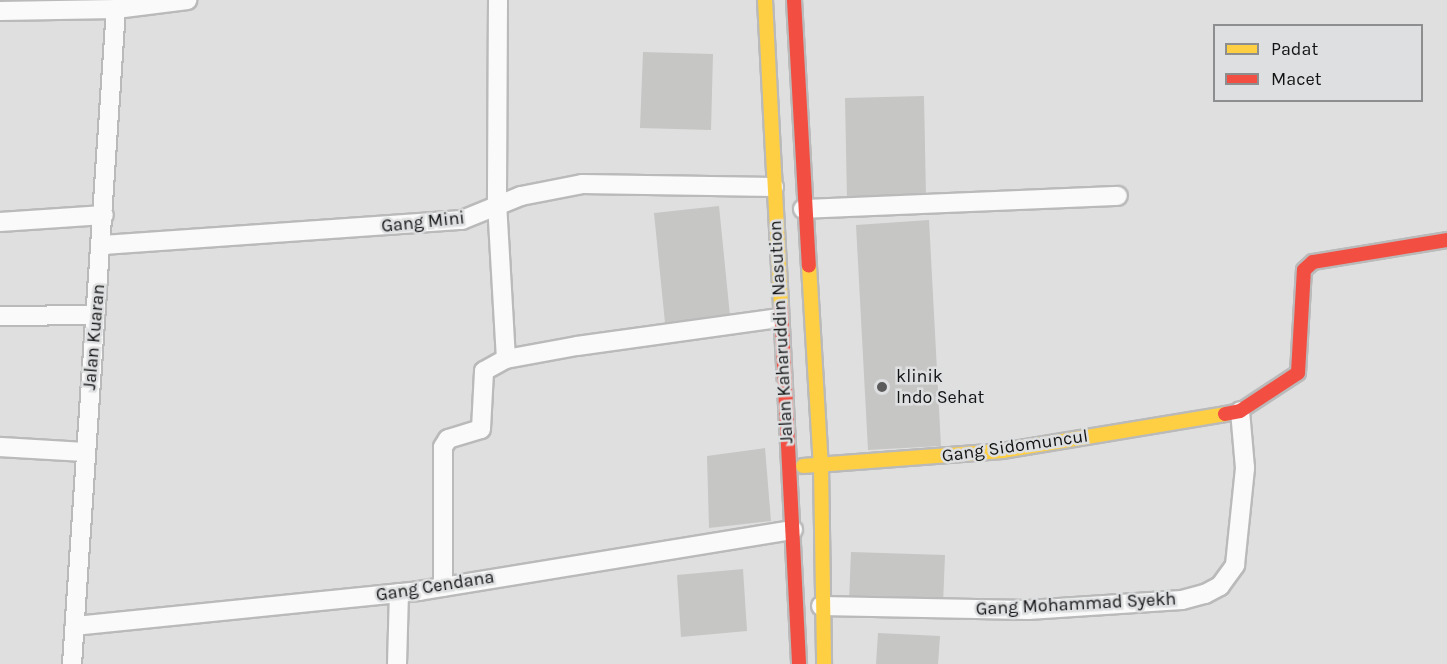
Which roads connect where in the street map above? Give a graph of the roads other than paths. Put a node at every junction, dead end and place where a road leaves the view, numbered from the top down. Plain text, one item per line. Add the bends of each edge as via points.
1 (187, 0) edge
2 (498, 0) edge
3 (765, 0) edge
4 (794, 0) edge
5 (116, 9) junction
6 (0, 12) edge
7 (774, 187) junction
8 (1118, 196) dead end
9 (497, 204) junction
10 (803, 209) junction
11 (104, 215) junction
12 (0, 222) edge
13 (1447, 240) edge
14 (103, 245) junction
15 (95, 315) junction
16 (0, 316) edge
17 (778, 318) junction
18 (506, 359) junction
19 (1240, 411) junction
20 (0, 447) edge
21 (84, 452) junction
22 (788, 465) junction
23 (821, 466) junction
24 (792, 530) junction
25 (443, 587) junction
26 (399, 593) junction
27 (821, 606) junction
28 (75, 626) junction
29 (72, 664) edge
30 (397, 664) edge
31 (799, 664) edge
32 (824, 664) edge

1 - 5 street
2 - 9 street
3 - 7 main road, Jalan Kaharuddin Nasution
4 - 10 main road, Jalan Kaharuddin Nasution
5 - 6 street
5 - 11 street, Jalan Kuaran
7 - 9 street, Gang Mini via 582,184
7 - 17 main road, Jalan Kaharuddin Nasution
8 - 10 street
9 - 14 street, Gang Mini via 462,220
9 - 18 street
10 - 23 main road, Jalan Kaharuddin Nasution
11 - 12 street
11 - 14 street, Jalan Kuaran
13 - 19 main road via 1313,262 1304,270 1298,373
14 - 15 street, Jalan Kuaran
15 - 16 street
15 - 21 street, Jalan Kuaran
17 - 18 street
17 - 22 main road, Jalan Kaharuddin Nasution
18 - 25 street via 480,377 481,429 448,439 443,447
19 - 23 main road, Gang Sidomuncul via 1002,451
19 - 27 street, Gang Mohammad Syekh via 1245,468 1235,565 1220,586 1205,594 1182,600 1028,610
20 - 21 street
21 - 28 street, Jalan Kuaran
22 - 23 main road, Gang Sidomuncul
22 - 24 main road, Jalan Kaharuddin Nasution
23 - 27 main road, Jalan Kaharuddin Nasution
24 - 25 street, Gang Cendana
24 - 31 main road, Jalan Kaharuddin Nasution
25 - 26 street, Gang Cendana
26 - 28 street, Gang Cendana
26 - 30 street
27 - 32 main road, Jalan Kaharuddin Nasution
28 - 29 street, Jalan Kuaran

